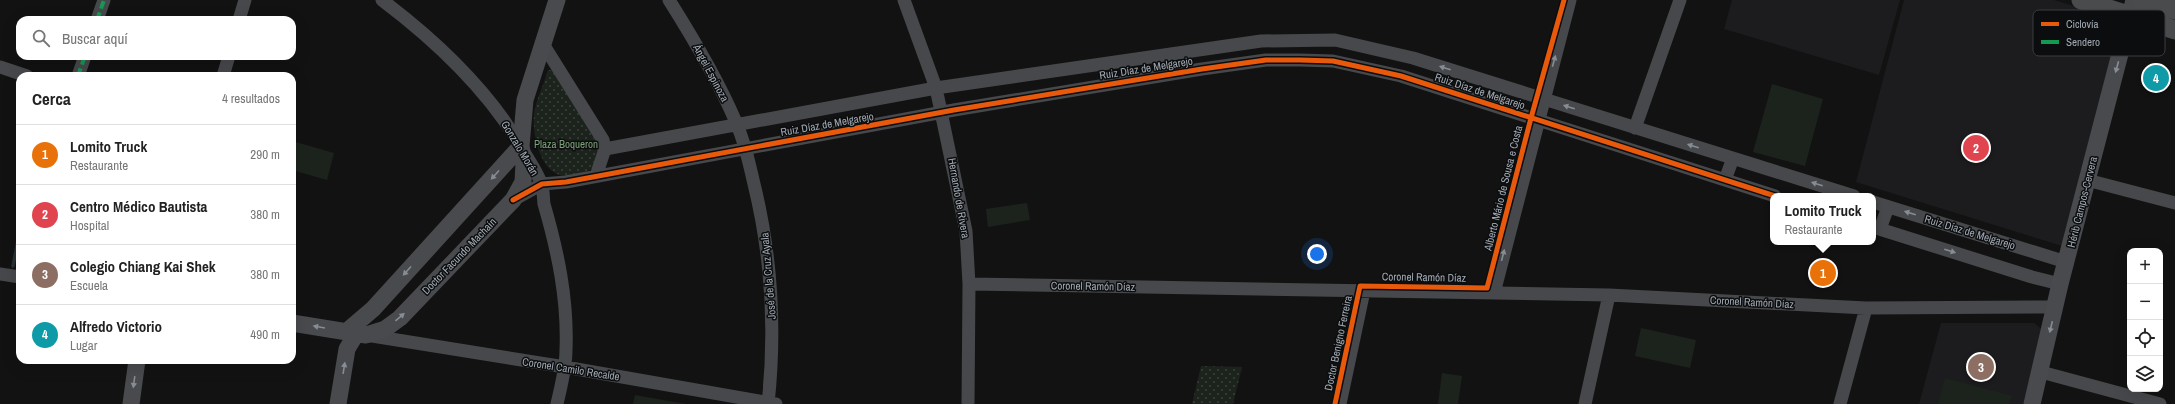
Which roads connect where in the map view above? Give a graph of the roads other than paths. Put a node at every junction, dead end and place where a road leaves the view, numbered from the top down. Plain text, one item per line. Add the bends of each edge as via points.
1 (104, 0) edge
2 (245, 0) edge
3 (382, 0) edge
4 (557, 0) edge
5 (669, 0) edge
6 (904, 0) edge
7 (1570, 0) edge
8 (1680, 0) edge
9 (2081, 0) edge
10 (2141, 0) edge
11 (2132, 8) edge
12 (2175, 10) edge
13 (98, 16) edge
14 (240, 16) edge
15 (2165, 25) edge
16 (2175, 30) edge
17 (543, 44) junction
18 (1368, 47) junction
19 (1199, 51) junction
20 (2119, 56) edge
21 (84, 60) edge
22 (228, 60) edge
23 (0, 67) edge
24 (1362, 68) junction
25 (1202, 69) junction
26 (16, 72) edge
27 (79, 72) edge
28 (224, 72) edge
29 (936, 88) junction
30 (1543, 99) junction
31 (942, 113) junction
32 (1537, 121) junction
33 (738, 126) junction
34 (1635, 128) junction
35 (521, 146) junction
36 (605, 149) junction
37 (745, 149) junction
38 (1733, 158) junction
39 (596, 176) junction
40 (1725, 180) junction
41 (2087, 180) junction
42 (542, 184) junction
43 (1844, 193) edge
44 (1770, 194) edge
45 (512, 200) junction
46 (1876, 203) edge
47 (2175, 203) edge
48 (1888, 207) junction
49 (1877, 228) edge
50 (2066, 262) junction
51 (0, 274) edge
52 (16, 276) edge
53 (969, 284) junction
54 (2060, 284) junction
55 (1364, 291) junction
56 (1494, 293) junction
57 (1609, 295) junction
58 (2055, 307) junction
59 (1866, 308) junction
60 (296, 324) edge
61 (356, 334) junction
62 (136, 364) edge
63 (565, 367) junction
64 (2041, 372) junction
65 (131, 404) edge
66 (338, 404) edge
67 (557, 404) edge
68 (771, 404) edge
69 (968, 404) edge
70 (1340, 404) edge
71 (1585, 404) edge
72 (1840, 404) edge
73 (2032, 404) edge
74 (2160, 404) edge

1 - 13 street
2 - 14 street
3 - 35 street, Gonzalo Morán via 415,25 453,60 502,117
4 - 17 main road, Doctor Facundo Machaín
5 - 33 street, Ángel Espinoza via 698,47
6 - 29 street, Hernando de Rivera
30 -> 7 street, Alberto Mário de Sousa e Costa
8 - 34 street
9 - 11 highway
10 - 12 highway
15 - 16 highway
17 - 35 main road, Doctor Facundo Machaín via 525,100
17 - 36 street via 603,140
18 - 19 street, Ruiz Díaz de Melgarejo via 1335,40 1261,41
18 - 24 street
30 -> 18 street, Ruiz Díaz de Melgarejo
19 - 25 street
19 - 29 street, Ruiz Díaz de Melgarejo
20 -> 41 main road, Hérib Campos-Cervera
21 - 27 street
22 - 28 street
23 - 26 street
24 - 25 street, Ruiz Díaz de Melgarejo via 1333,62 1266,60
24 - 32 street, Ruiz Díaz de Melgarejo via 1401,76
25 - 31 street, Ruiz Díaz de Melgarejo
29 - 31 street, Hernando de Rivera
29 - 33 street, Ruiz Díaz de Melgarejo
30 - 32 street, Alberto Mário de Sousa e Costa
34 -> 30 street, Ruiz Díaz de Melgarejo
31 - 37 street, Ruiz Díaz de Melgarejo
31 - 53 street, Hernando de Rivera via 966,231
32 - 40 street, Ruiz Díaz de Melgarejo
56 -> 32 street, Alberto Mário de Sousa e Costa
33 - 36 street, Ruiz Díaz de Melgarejo
33 - 37 street, Ángel Espinoza
38 -> 34 street, Ruiz Díaz de Melgarejo
35 - 42 street, Gonzalo Morán
35 - 45 main road, Doctor Facundo Machaín via 524,163 523,182
35 -> 61 main road via 373,309
36 - 39 street
37 - 39 street, Ruiz Díaz de Melgarejo
37 - 68 street, José de la Cruz Ayala via 762,215 769,255 773,334
38 - 40 street
43 -> 38 street, Ruiz Díaz de Melgarejo
39 - 42 street, Ruiz Díaz de Melgarejo
40 - 44 street, Ruiz Díaz de Melgarejo
41 - 47 street
41 - 50 main road, Hérib Campos-Cervera
42 - 45 street, Ruiz Díaz de Melgarejo
42 - 63 street, Gonzalo Morán via 562,274
61 -> 45 main road, Doctor Facundo Machaín via 385,329 400,318
46 - 48 street, Ruiz Díaz de Melgarejo
48 - 49 street
50 -> 48 street, Ruiz Díaz de Melgarejo
49 -> 54 street
50 - 54 main road, Hérib Campos-Cervera
51 - 52 street
53 - 55 street, Coronel Ramón Díaz
53 - 69 street, Hernando de Rivera
54 - 58 main road, Hérib Campos-Cervera
55 - 56 street, Coronel Ramón Díaz
55 - 70 street, Doctor Benigno Ferreira
56 - 57 street, Coronel Ramón Díaz
57 - 59 street, Coronel Ramón Díaz
57 - 71 street
58 - 59 street, Coronel Ramón Díaz
58 -> 64 main road, Hérib Campos-Cervera
59 - 72 street
61 -> 60 main road, Coronel Camilo Recalde
61 - 63 street, Coronel Camilo Recalde
66 -> 61 main road via 347,349
62 -> 65 main road
63 - 67 street, Gonzalo Morán
63 - 68 street, Coronel Camilo Recalde
64 - 73 main road, Hérib Campos-Cervera
64 - 74 street

